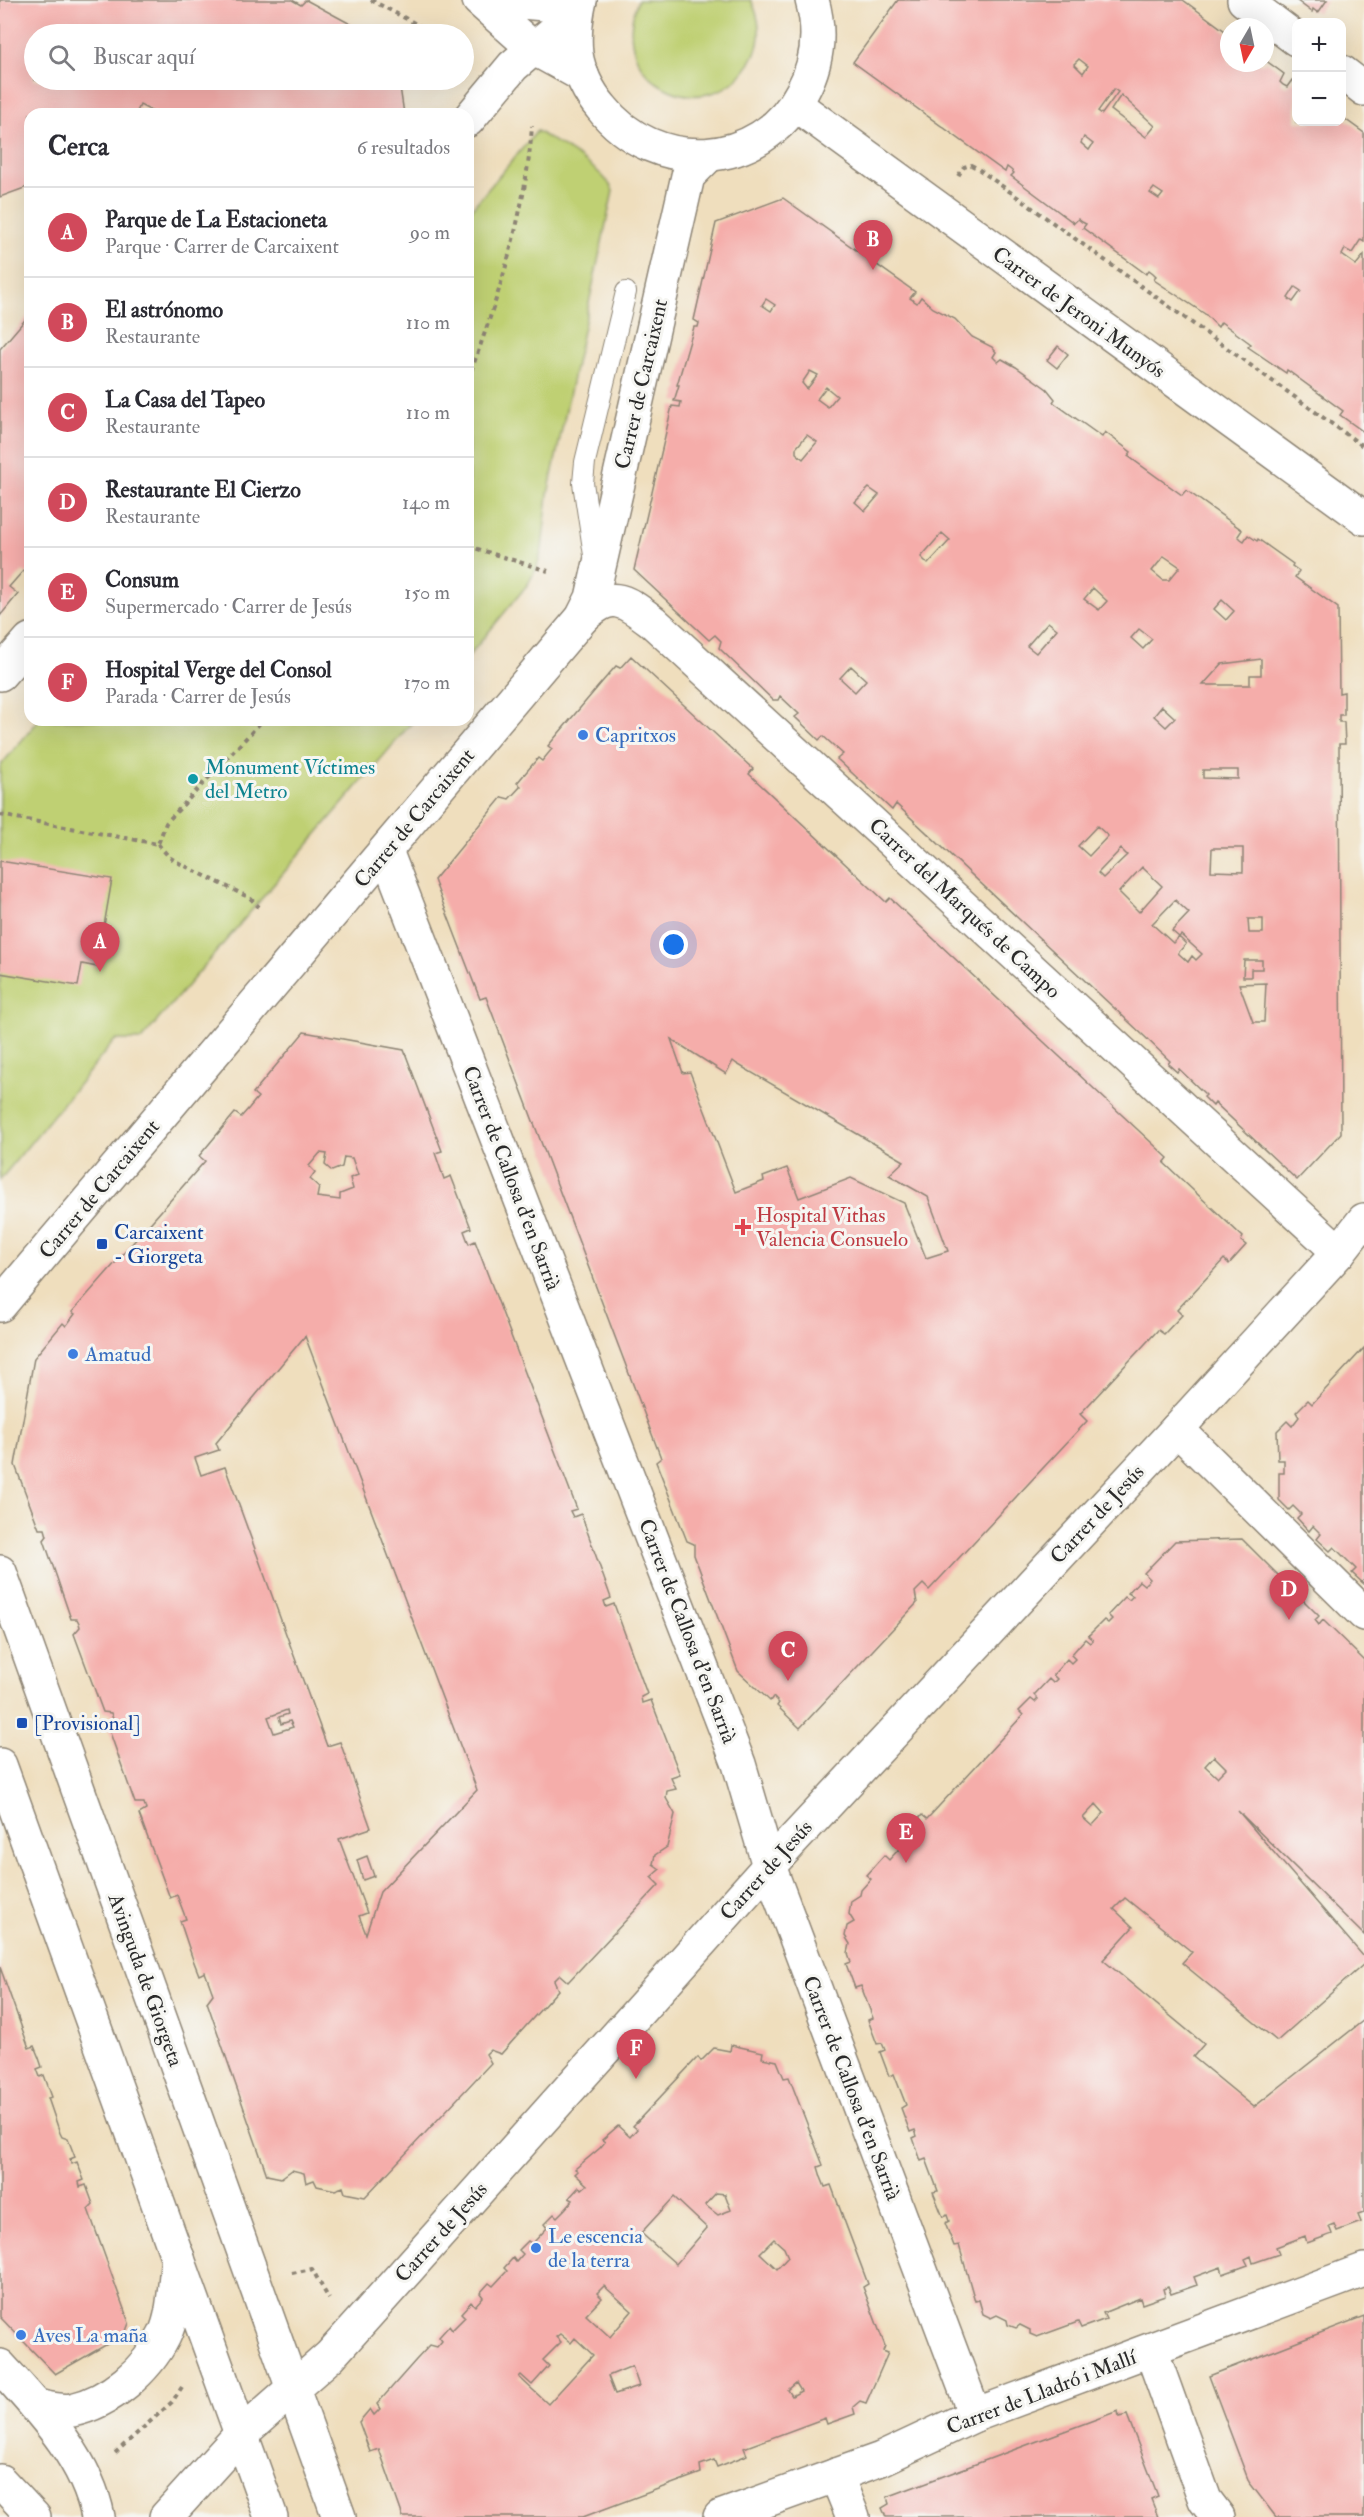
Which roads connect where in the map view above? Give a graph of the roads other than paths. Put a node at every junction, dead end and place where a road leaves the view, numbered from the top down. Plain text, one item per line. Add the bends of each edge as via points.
1 (479, 0) edge
2 (500, 0) edge
3 (812, 0) edge
4 (1244, 0) edge
5 (579, 4) edge
6 (1292, 36) edge
7 (533, 48) junction
8 (582, 75) junction
9 (1346, 76) edge
10 (1364, 89) edge
11 (796, 105) junction
12 (474, 113) edge
13 (709, 155) junction
14 (626, 292) dead end
15 (1364, 518) edge
16 (588, 605) junction
17 (24, 647) edge
18 (0, 675) edge
19 (386, 852) junction
20 (1364, 1220) edge
21 (1339, 1252) junction
22 (0, 1305) edge
23 (1177, 1429) junction
24 (0, 1572) edge
25 (1364, 1614) edge
26 (0, 1765) edge
27 (768, 1866) junction
28 (178, 2259) junction
29 (1364, 2270) edge
30 (1151, 2350) junction
31 (0, 2366) edge
32 (292, 2388) junction
33 (36, 2406) junction
34 (975, 2415) junction
35 (241, 2434) junction
36 (836, 2475) junction
37 (0, 2481) edge
38 (34, 2517) edge
39 (98, 2517) edge
40 (166, 2517) edge
41 (271, 2517) edge
42 (339, 2517) edge
43 (720, 2517) edge
44 (853, 2517) edge
45 (1218, 2517) edge

1 - 7 street
2 - 5 street
3 - 11 street via 818,41 811,76
4 - 6 street
5 - 7 street
5 - 8 street via 576,56
7 - 8 street
7 - 12 street
8 - 13 street via 593,98 613,123 644,144 675,154
9 - 10 street
11 - 13 street via 756,141
11 - 15 street, Carrer de Jeroni Munyós
13 - 16 street, Carrer de Carcaixent via 688,176
14 - 16 lane via 585,462 583,483 592,544
16 - 19 street, Carrer de Carcaixent
16 - 21 street, Carrer del Marqués de Campo via 621,600 652,621
17 - 18 street
19 - 22 street, Carrer de Carcaixent
19 - 27 street, Carrer de Callosa d'en Sarrià via 739,1764
20 - 21 street, Carrer de Jesús
21 - 23 street, Carrer de Jesús
23 - 25 street
23 - 27 street, Carrer de Jesús
24 - 32 street, Avinguda de Giorgeta
26 - 28 street
27 - 32 street, Carrer de Jesús via 330,2356
27 - 34 street, Carrer de Callosa d'en Sarrià
28 - 33 street via 165,2335 150,2359 122,2386 88,2405 70,2410
28 - 35 street
29 - 30 street, Carrer de Lladró i Mallí
30 - 34 street, Carrer de Lladró i Mallí
30 - 45 street via 1205,2500
31 - 33 street
32 - 35 street, Carrer de Jesús
32 - 42 street, Avinguda de Giorgeta
33 - 39 street via 86,2478
34 - 36 street, Carrer de Lladró i Mallí via 881,2459
35 - 40 street, Carrer de Jesús
35 - 41 street
36 - 43 street, Carrer de Lladró i Mallí
36 - 44 street
37 - 38 street

